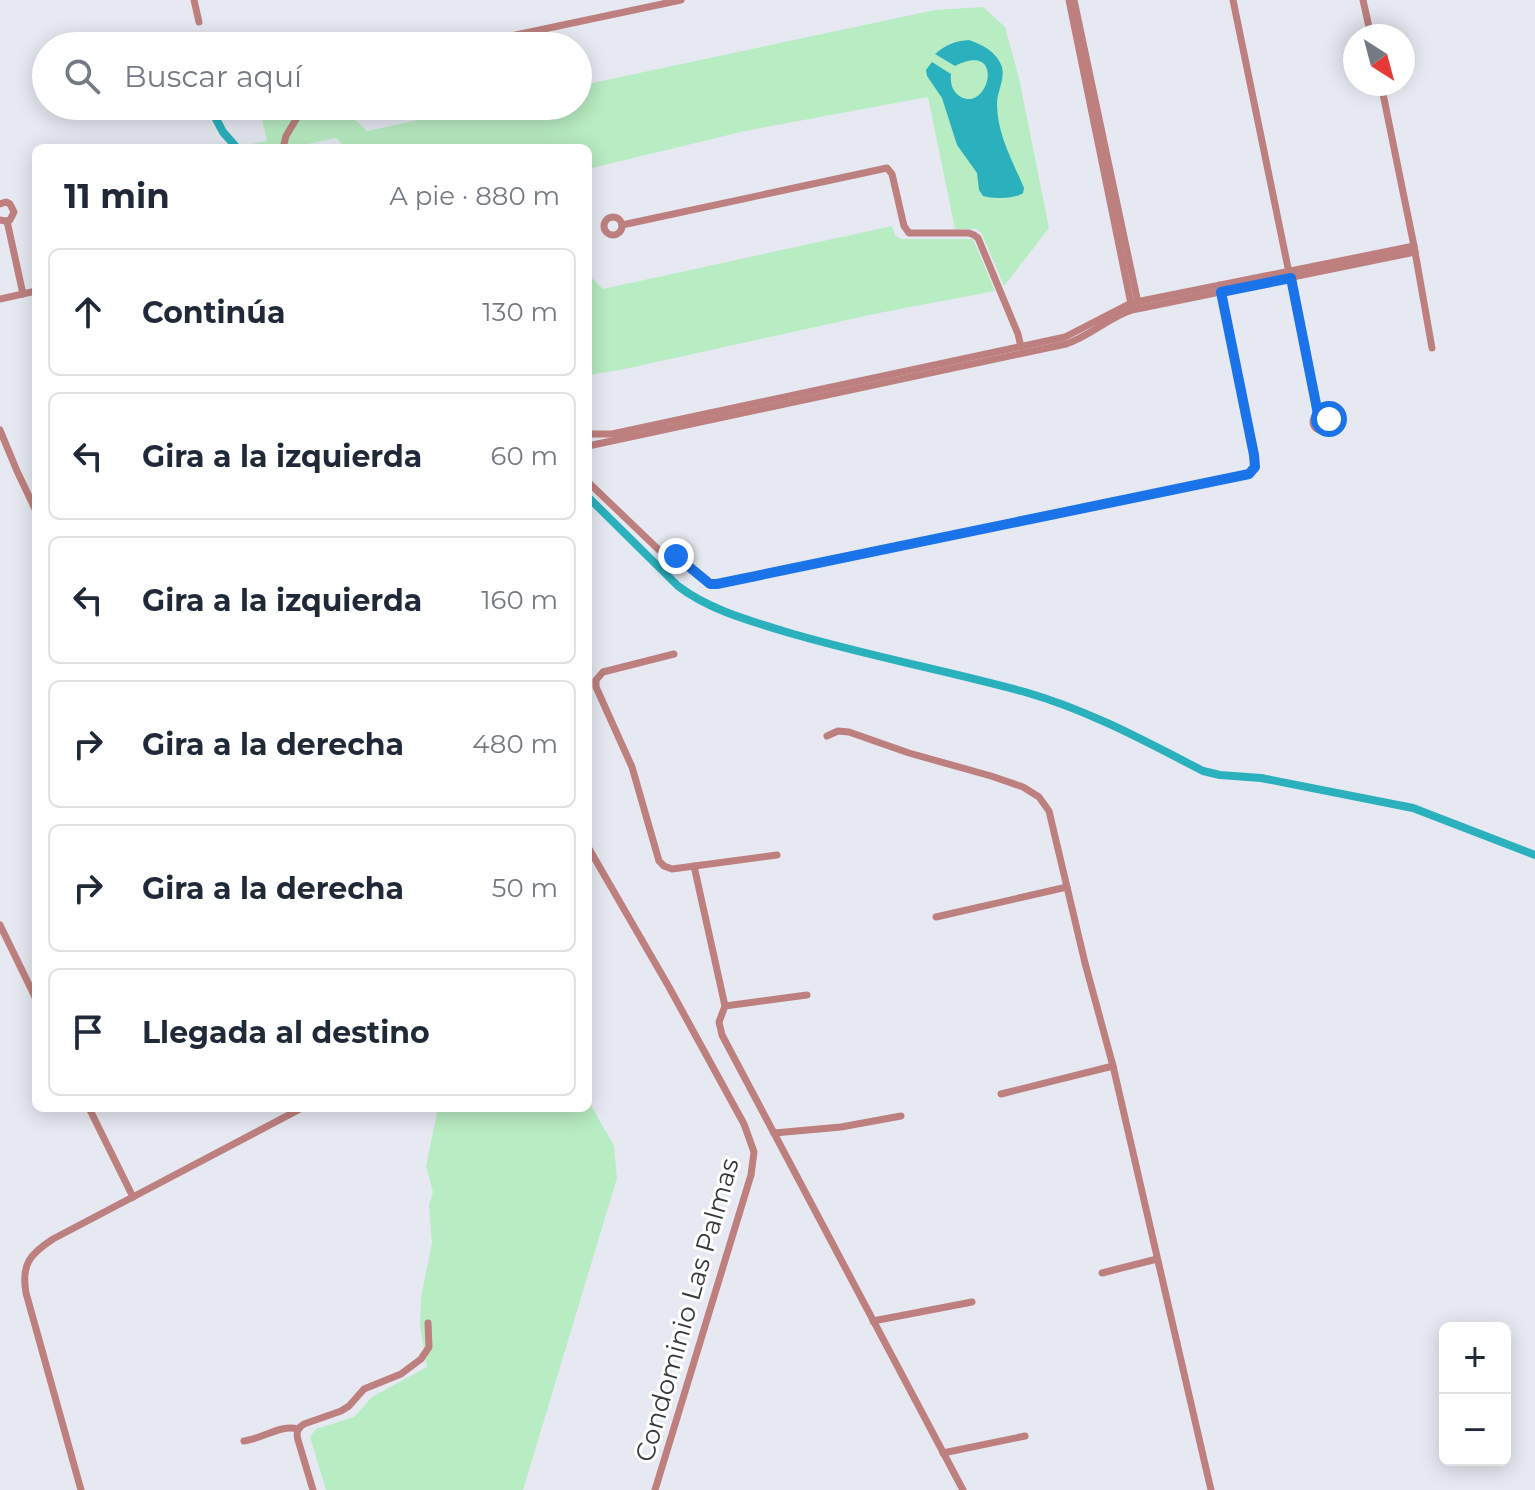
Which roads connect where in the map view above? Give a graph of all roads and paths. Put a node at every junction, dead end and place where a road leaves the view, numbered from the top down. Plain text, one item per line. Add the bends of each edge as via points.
1 (194, 0) edge
2 (681, 0) edge
3 (1072, 0) edge
4 (1233, 0) edge
5 (1363, 0) edge
6 (199, 22) dead end
7 (1368, 24) edge
8 (530, 32) edge
9 (1383, 96) edge
10 (296, 120) edge
11 (284, 144) edge
12 (0, 204) edge
13 (4, 220) edge
14 (622, 225) dead end
15 (1415, 249) junction
16 (1290, 274) junction
17 (1220, 288) junction
18 (32, 292) edge
19 (23, 294) junction
20 (0, 299) edge
21 (1135, 306) junction
22 (1432, 348) dead end
23 (1021, 350) junction
24 (1318, 414) dead end
25 (0, 430) edge
26 (592, 434) edge
27 (592, 445) edge
28 (592, 486) edge
29 (32, 503) edge
30 (674, 654) dead end
31 (827, 736) dead end
32 (592, 854) edge
33 (777, 855) dead end
34 (694, 866) junction
35 (1067, 887) junction
36 (936, 917) dead end
37 (0, 925) edge
38 (32, 991) edge
39 (807, 995) dead end
40 (725, 1006) junction
41 (1113, 1066) junction
42 (1001, 1094) dead end
43 (91, 1112) edge
44 (294, 1112) edge
45 (901, 1116) dead end
46 (774, 1133) junction
47 (133, 1197) junction
48 (1157, 1259) junction
49 (1102, 1273) dead end
50 (972, 1302) dead end
51 (873, 1321) junction
52 (428, 1323) dead end
53 (298, 1429) junction
54 (1025, 1436) dead end
55 (244, 1441) dead end
56 (943, 1453) junction
57 (81, 1490) edge
58 (313, 1490) edge
59 (655, 1490) edge
60 (963, 1490) edge
61 (1211, 1490) edge

1 - 6 street
2 - 8 street
3 - 21 street
4 - 16 street
5 - 7 street
9 - 15 street
10 - 11 street
12 - 13 street via 13,207 14,215
13 - 19 street
14 - 23 street via 887,168 907,232 969,233 978,238
15 - 16 street
15 - 22 street
16 - 17 street
16 - 24 street
17 - 21 street
17 - 28 street via 1254,455 1255,467 1249,474 717,584 659,550
18 - 19 street
19 - 20 street
21 - 23 street via 1120,306 1069,336
23 - 26 street
23 - 27 street
25 - 29 street
30 - 34 street via 603,672 595,684 632,767 659,861 669,869
31 - 35 street via 846,731 1029,790 1052,817
32 - 59 street, Condominio Las Palmas via 744,1124 754,1152
33 - 34 street
34 - 40 street
35 - 36 street
35 - 41 street
37 - 38 street
39 - 40 street
40 - 46 street via 719,1022 722,1035
41 - 42 street
41 - 48 street
43 - 47 street
44 - 47 street
45 - 46 street
46 - 51 street
47 - 57 street via 43,1246 24,1273
48 - 49 street
48 - 61 street
50 - 51 street
51 - 56 street
52 - 53 street via 429,1347 421,1359 364,1389 346,1408
53 - 55 street
53 - 58 street
54 - 56 street
56 - 60 street

